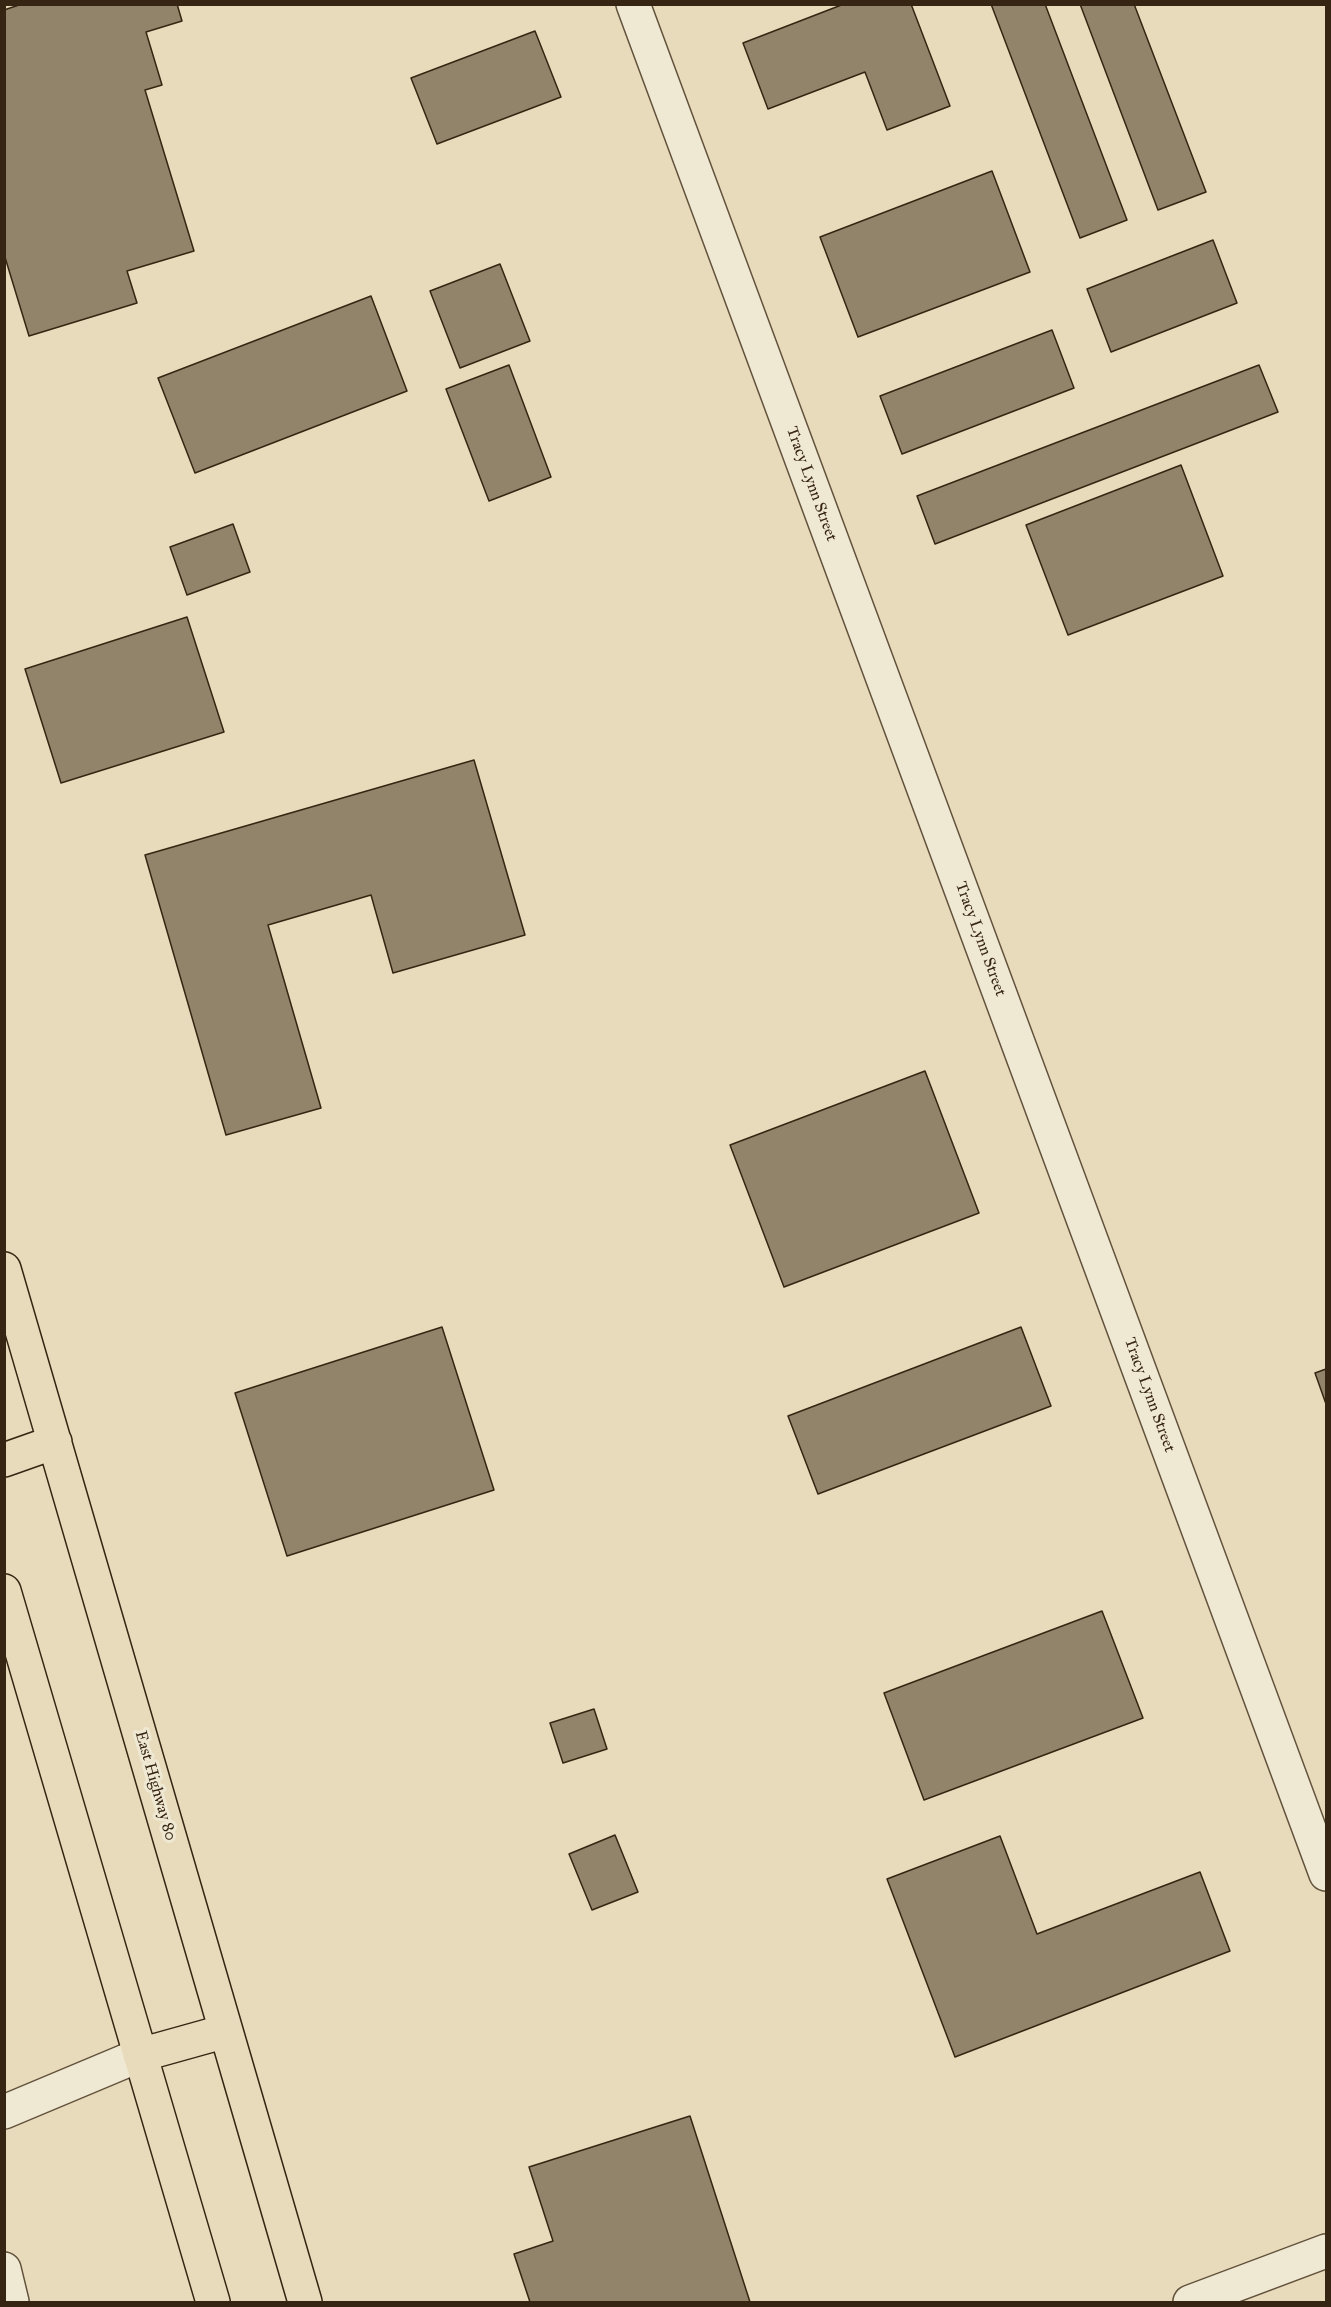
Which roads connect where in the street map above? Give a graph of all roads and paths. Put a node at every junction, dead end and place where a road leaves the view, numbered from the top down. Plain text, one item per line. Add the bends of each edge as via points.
1 (633, 4) edge
2 (4, 1269) edge
3 (55, 1442) junction
4 (4, 1460) edge
5 (4, 1591) edge
6 (1326, 1874) edge
7 (226, 2031) junction
8 (140, 2055) junction
9 (4, 2112) edge
10 (1326, 2251) edge
11 (4, 2269) edge
12 (12, 2302) edge
13 (213, 2302) edge
14 (305, 2302) edge
15 (1190, 2302) edge

1 - 6 street, Tracy Lynn Street
2 - 3 main road, East Highway 80
3 - 4 main road
3 - 7 main road, East Highway 80
5 - 8 main road
7 - 8 main road
7 - 14 main road, East Highway 80
8 - 9 street
8 - 13 main road
10 - 15 street
11 - 12 street

